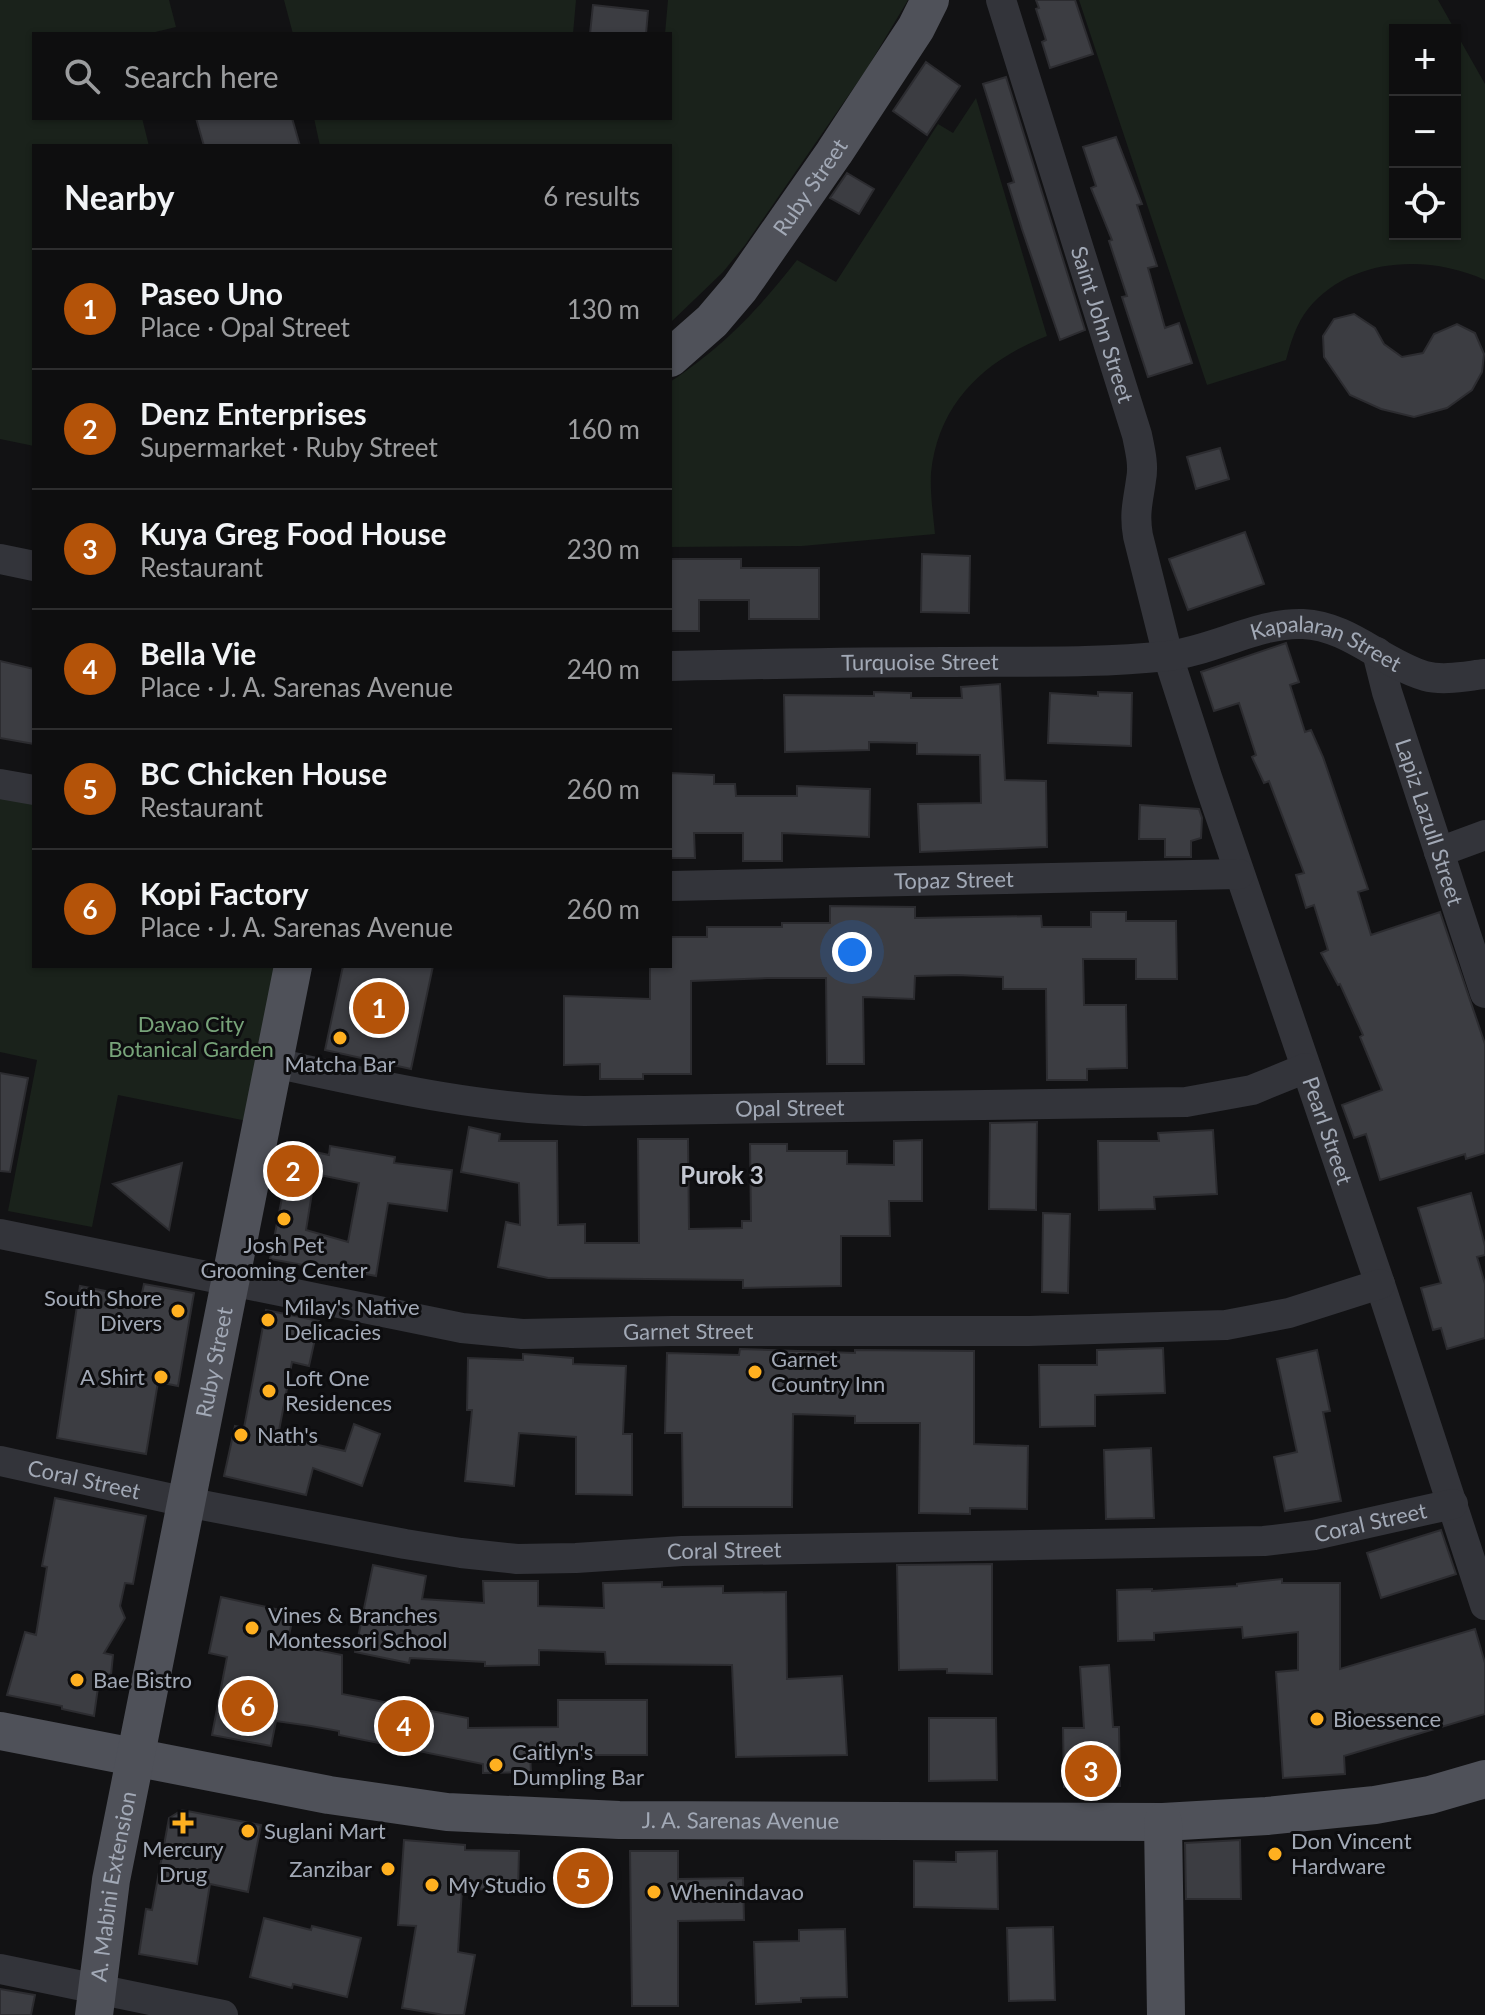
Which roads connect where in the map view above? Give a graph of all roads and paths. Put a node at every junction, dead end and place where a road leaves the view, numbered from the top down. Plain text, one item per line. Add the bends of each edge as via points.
1 (930, 0) edge
2 (1001, 0) edge
3 (672, 356) edge
4 (0, 559) edge
5 (32, 566) edge
6 (1377, 652) junction
7 (1168, 656) junction
8 (672, 666) edge
9 (1485, 674) edge
10 (0, 784) edge
11 (32, 790) edge
12 (1485, 835) edge
13 (1439, 852) junction
14 (1239, 874) junction
15 (672, 886) edge
16 (293, 968) edge
17 (1485, 993) edge
18 (274, 1063) junction
19 (1306, 1068) junction
20 (0, 1234) edge
21 (231, 1281) junction
22 (1380, 1284) junction
23 (0, 1461) edge
24 (186, 1502) junction
25 (1453, 1504) junction
26 (1485, 1605) edge
27 (0, 1731) edge
28 (137, 1757) junction
29 (1481, 1785) edge
30 (1163, 1822) junction
31 (0, 1969) edge
32 (95, 2002) edge
33 (223, 2015) edge
34 (1166, 2015) edge

1 - 3 main road, Ruby Street via 764,256 712,321
2 - 7 street, Saint John Street via 1137,435 1142,479 1135,517
4 - 5 street
6 - 7 street, Kapalaran Street via 1347,636 1304,624
6 - 9 street, Kapalaran Street via 1427,676
6 - 13 street, Lapiz Lazull Street
7 - 8 street, Turquoise Street
7 - 14 street, Pearl Street
10 - 11 street
12 - 13 street
13 - 17 street, Lapiz Lazull Street
14 - 15 street, Topaz Street
14 - 19 street, Pearl Street
16 - 18 main road, Ruby Street
18 - 19 street, Opal Street via 482,1105 584,1111 1153,1104 1241,1093
18 - 21 main road, Ruby Street
19 - 22 street, Pearl Street
20 - 21 street, Garnet Street
21 - 22 street, Garnet Street via 462,1328 522,1334 1226,1325 1289,1313
21 - 24 main road, Ruby Street
22 - 25 street, Pearl Street
23 - 24 street, Coral Street
24 - 25 street, Coral Street via 517,1559 682,1551 1264,1541
24 - 28 main road, Ruby Street
25 - 26 street, Pearl Street
27 - 28 main road, J. A. Sarenas Avenue
28 - 30 main road, J. A. Sarenas Avenue via 447,1812 619,1820
28 - 32 main road, A. Mabini Extension via 111,1880
29 - 30 main road, J. A. Sarenas Avenue via 1375,1805
30 - 34 main road
31 - 32 street
32 - 33 street

